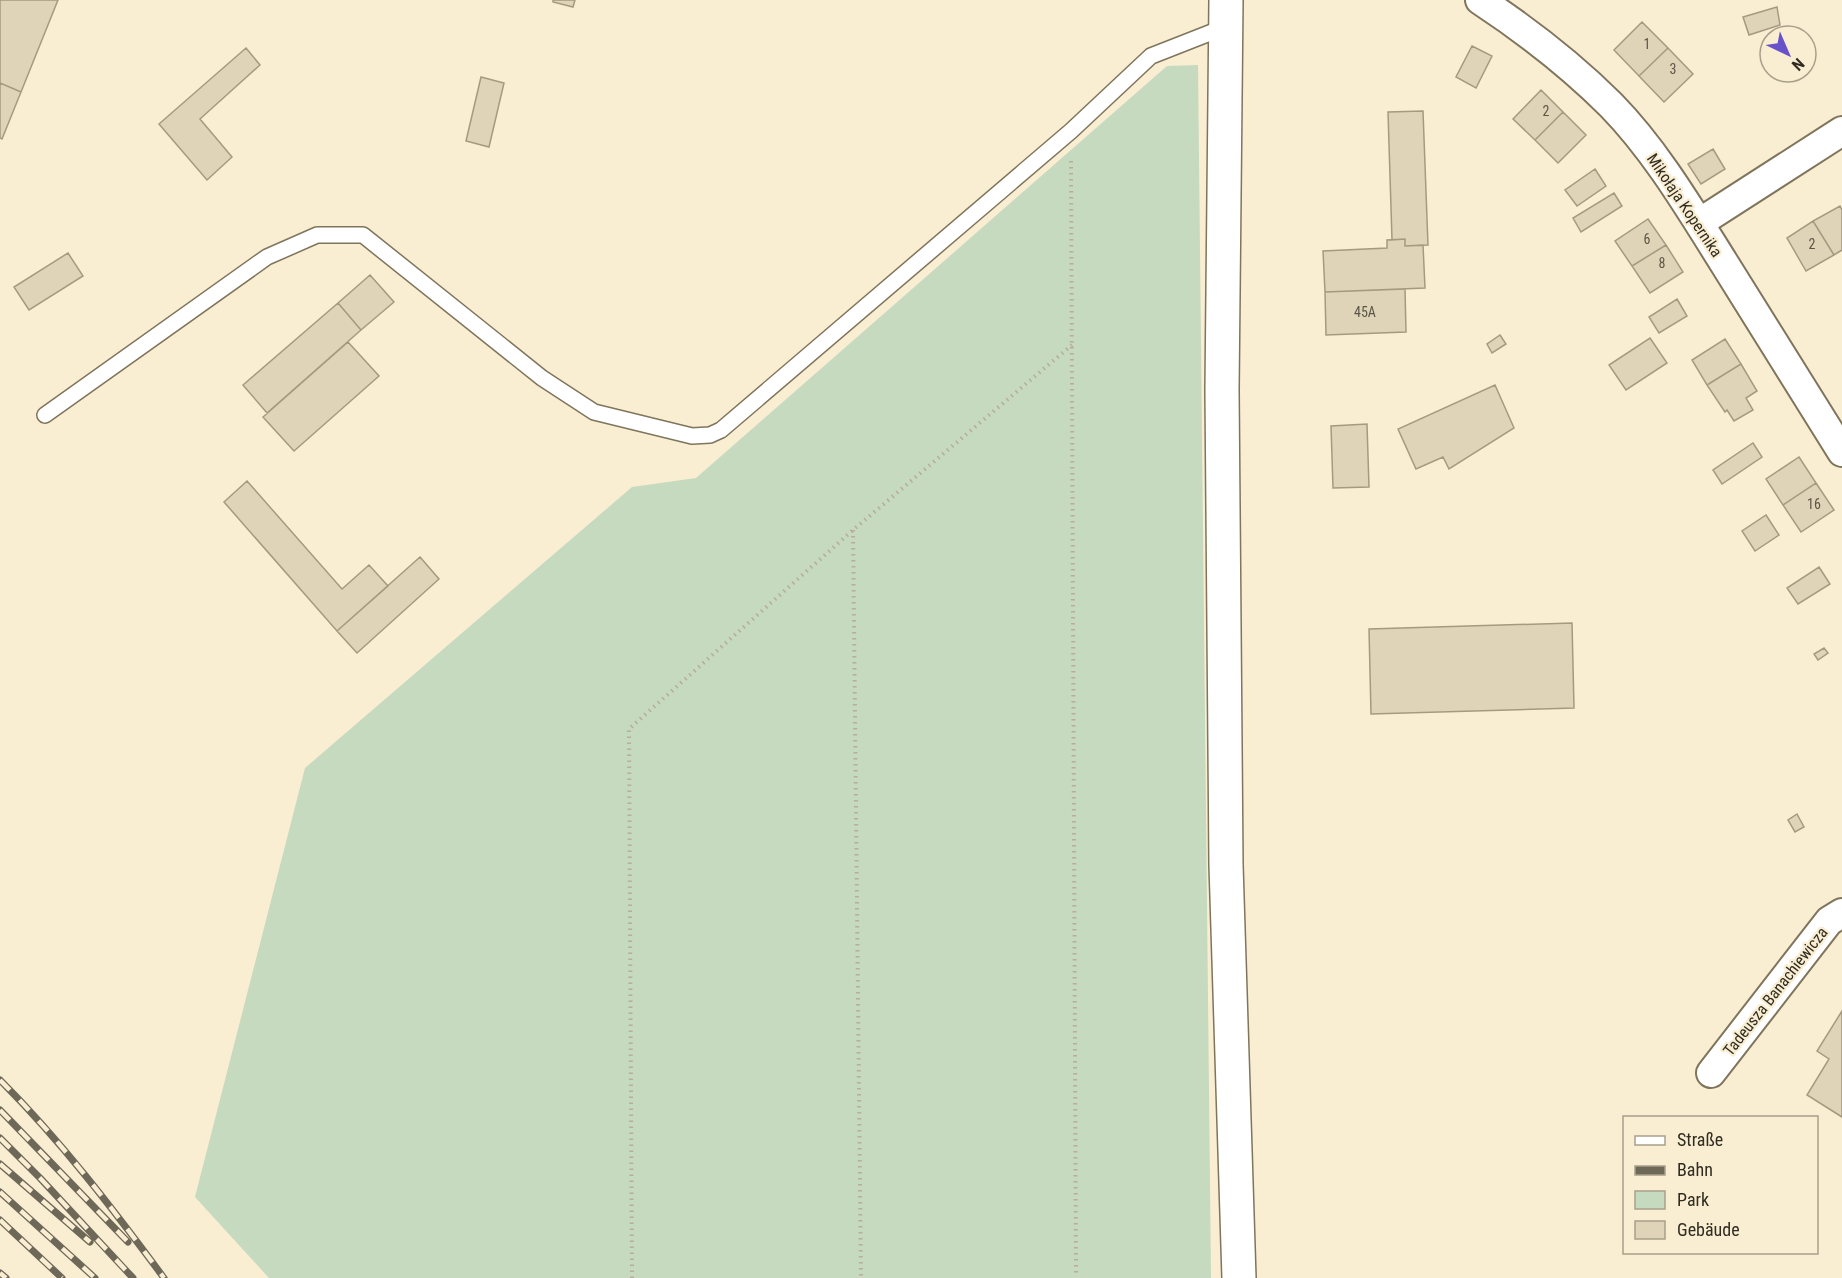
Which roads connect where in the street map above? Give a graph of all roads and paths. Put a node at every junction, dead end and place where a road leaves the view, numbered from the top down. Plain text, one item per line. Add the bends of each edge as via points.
1 (1480, 0) edge
2 (1225, 13) edge
3 (1071, 131) junction
4 (1842, 131) edge
5 (1699, 223) junction
6 (1072, 345) junction
7 (45, 415) dead end
8 (1842, 452) edge
9 (853, 530) junction
10 (1842, 913) edge
11 (1712, 1073) dead end
12 (1076, 1277) edge
13 (632, 1278) edge
14 (861, 1278) edge
15 (1239, 1278) edge

1 - 5 street, Mikołaja Kopernika via 1524,28 1611,105 1655,157
2 - 3 lane via 1151,56
2 - 15 street via 1222,390 1226,854
3 - 6 path
3 - 7 lane via 721,430 710,435 692,436 594,412 542,378 363,235 317,235 267,257
4 - 5 street
5 - 8 street, Mikołaja Kopernika
6 - 9 path
6 - 12 path
9 - 13 path via 629,729
9 - 14 path
10 - 11 street, Tadeusza Banachiewicza via 1829,921

